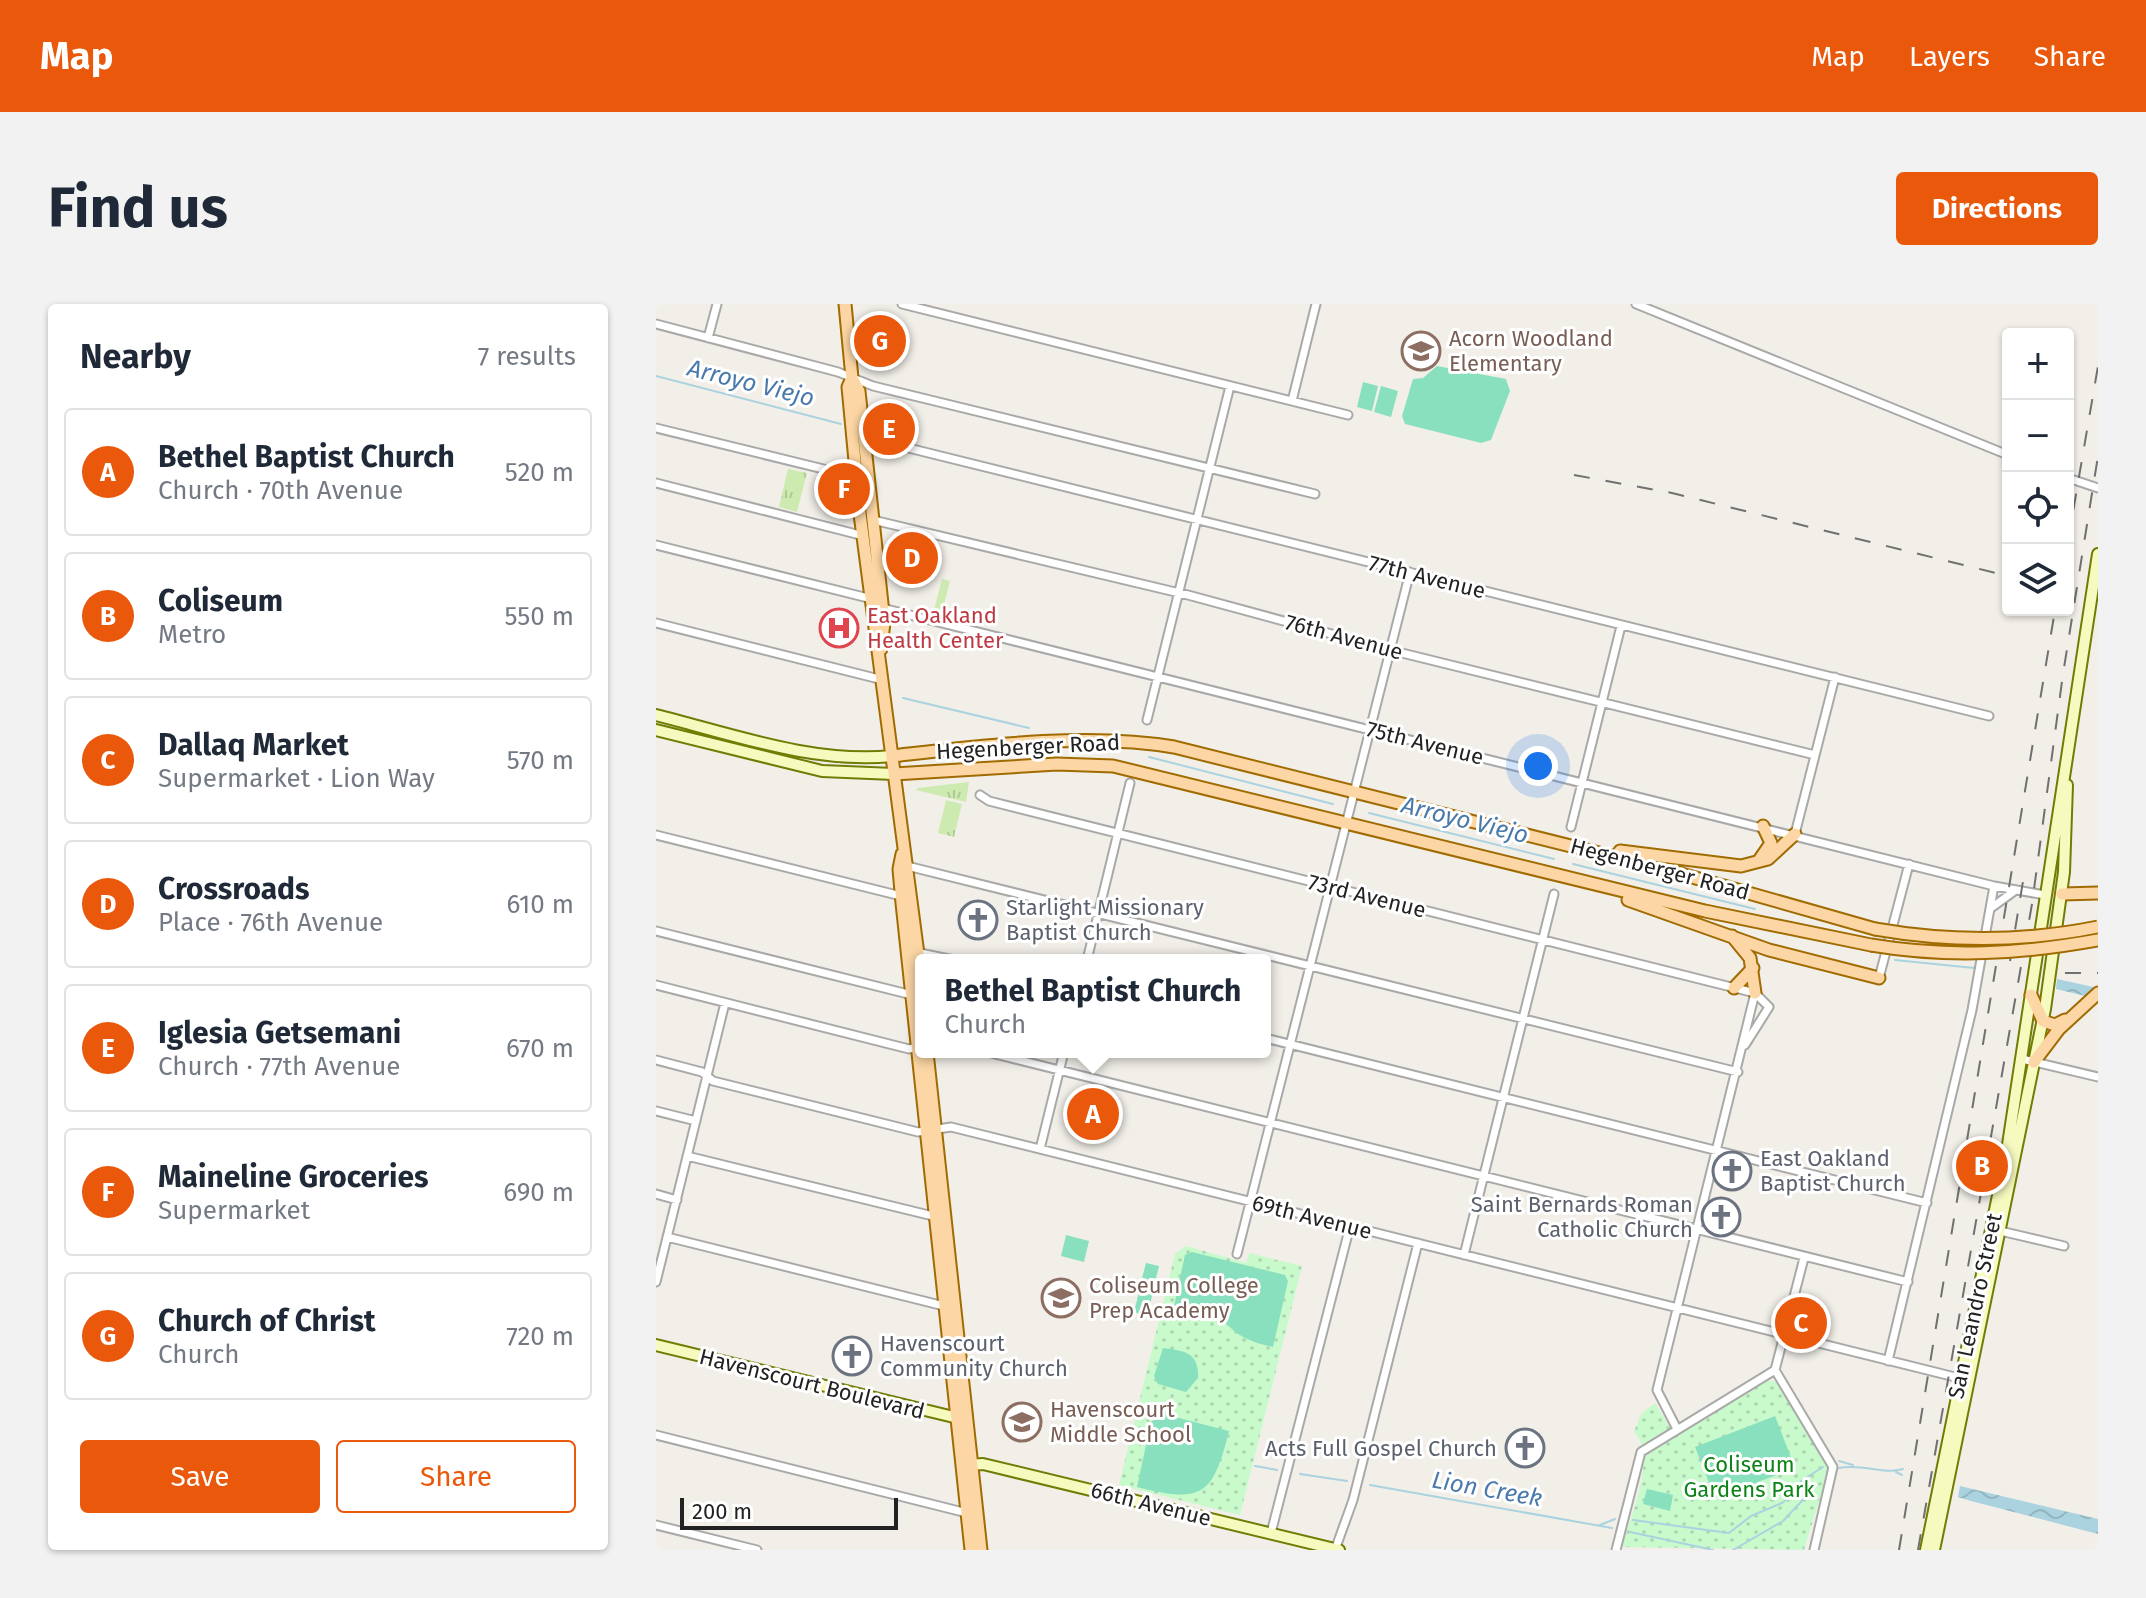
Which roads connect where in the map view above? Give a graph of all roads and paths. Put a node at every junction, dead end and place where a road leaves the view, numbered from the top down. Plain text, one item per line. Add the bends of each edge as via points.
1 (717, 304) edge
2 (845, 304) edge
3 (902, 304) edge
4 (1316, 304) edge
5 (1636, 304) edge
6 (656, 324) edge
7 (708, 338) junction
8 (852, 378) junction
9 (1230, 386) junction
10 (1292, 401) junction
11 (1348, 415) dead end
12 (656, 428) edge
13 (864, 437) junction
14 (2002, 453) edge
15 (1211, 470) junction
16 (856, 477) junction
17 (2074, 480) edge
18 (656, 483) edge
19 (2098, 488) edge
20 (1315, 494) dead end
21 (873, 520) junction
22 (1198, 520) junction
23 (864, 536) junction
24 (656, 545) edge
25 (2098, 554) edge
26 (1410, 572) junction
27 (1177, 594) junction
28 (872, 599) junction
29 (882, 608) junction
30 (656, 623) edge
31 (1621, 626) junction
32 (1391, 648) junction
33 (881, 650) junction
34 (1158, 675) junction
35 (1835, 677) junction
36 (884, 680) junction
37 (1602, 703) junction
38 (656, 715) edge
39 (1989, 716) dead end
40 (1147, 720) dead end
41 (1371, 729) junction
42 (656, 730) edge
43 (1815, 755) junction
44 (892, 756) junction
45 (894, 774) junction
46 (2067, 777) junction
47 (1130, 783) dead end
48 (1582, 783) junction
49 (1355, 792) junction
50 (980, 795) dead end
51 (1347, 824) junction
52 (1763, 826) junction
53 (1571, 827) dead end
54 (1119, 833) junction
55 (1795, 834) junction
56 (656, 835) edge
57 (1566, 845) junction
58 (902, 854) junction
59 (1755, 864) junction
60 (1909, 864) junction
61 (907, 866) junction
62 (1559, 876) junction
63 (1994, 886) junction
64 (1331, 887) junction
65 (2015, 891) junction
66 (2098, 893) edge
67 (1554, 894) dead end
68 (2062, 894) junction
69 (2045, 895) junction
70 (901, 896) junction
71 (1989, 910) junction
72 (1100, 912) junction
73 (2098, 927) edge
74 (656, 931) edge
75 (1732, 935) junction
76 (1544, 940) junction
77 (2098, 940) edge
78 (920, 953) joint
79 (925, 954) edge
80 (1089, 954) edge
81 (1264, 954) edge
82 (1271, 956) edge
83 (1311, 966) junction
84 (1753, 968) junction
85 (1879, 978) joint
86 (656, 985) edge
87 (1734, 988) junction
88 (1755, 993) junction
89 (2098, 993) edge
90 (912, 995) junction
91 (2031, 995) junction
92 (725, 1003) junction
93 (915, 1010) edge
94 (2072, 1015) junction
95 (1523, 1019) junction
96 (2043, 1021) junction
97 (1271, 1039) edge
98 (1291, 1044) junction
99 (1745, 1045) junction
100 (915, 1049) edge
101 (924, 1058) edge
102 (1011, 1058) edge
103 (1063, 1058) edge
104 (656, 1060) edge
105 (2028, 1060) junction
106 (1060, 1070) junction
107 (1738, 1072) junction
108 (707, 1076) junction
109 (2098, 1077) edge
110 (1504, 1098) junction
111 (656, 1111) edge
112 (696, 1121) junction
113 (1272, 1123) junction
114 (931, 1129) junction
115 (1040, 1149) junction
116 (1717, 1151) junction
117 (687, 1156) junction
118 (1484, 1177) junction
119 (656, 1194) edge
120 (677, 1200) junction
121 (1252, 1202) junction
122 (1927, 1203) junction
123 (937, 1217) junction
124 (1350, 1226) junction
125 (1696, 1229) junction
126 (1996, 1230) junction
127 (667, 1237) junction
128 (1418, 1243) junction
129 (2064, 1246) dead end
130 (1237, 1254) dead end
131 (1464, 1255) junction
132 (1804, 1258) junction
133 (656, 1281) edge
134 (1908, 1282) junction
135 (944, 1306) junction
136 (1677, 1309) junction
137 (1783, 1335) junction
138 (656, 1345) edge
139 (1888, 1361) junction
140 (1775, 1370) junction
141 (1965, 1379) junction
142 (962, 1419) junction
143 (1677, 1429) junction
144 (656, 1435) edge
145 (968, 1465) junction
146 (967, 1513) junction
147 (656, 1525) edge
148 (1271, 1533) junction
149 (757, 1550) edge
150 (971, 1550) edge
151 (981, 1550) edge
152 (1337, 1550) edge
153 (1616, 1550) edge
154 (1814, 1550) edge
155 (1926, 1550) edge
156 (1934, 1550) edge

1 - 7 street
2 - 8 main road
3 - 9 street
4 - 10 street
5 - 14 street
6 - 7 street
7 - 8 street
8 - 13 main road via 859,391
8 - 15 street
8 - 16 main road via 848,387
9 - 10 street
9 - 15 street
10 - 11 street
12 - 16 street
13 - 21 main road
13 - 22 street, 77th Avenue
15 - 20 street
15 - 22 street
16 - 23 main road
17 - 19 street
18 - 23 street
21 - 27 street, 76th Avenue
21 - 29 main road
22 - 26 street, 77th Avenue
22 - 27 street
23 - 28 main road
24 - 28 street
25 - 46 main road, San Leandro Street
26 - 31 street, 77th Avenue
26 - 32 street
27 - 32 street, 76th Avenue
27 - 34 street
28 - 33 main road
29 - 33 main road
29 - 34 street, 75th Avenue
30 - 36 street
31 - 35 street, 77th Avenue
31 - 37 street
32 - 37 street, 76th Avenue
32 - 41 street
33 - 36 main road
34 - 40 street
34 - 41 street, 75th Avenue
35 - 39 street, 77th Avenue
35 - 43 street
36 - 44 main road
37 - 43 street, 76th Avenue
37 - 48 street
38 - 44 main road via 809,752
41 - 48 street, 75th Avenue
41 - 49 street
42 - 45 main road via 812,769
43 - 55 street
44 - 45 main road
44 - 49 main road, Hegenberger Road via 1084,741 1146,742
45 - 51 main road, Hegenberger Road via 1057,764 1113,766
45 - 58 main road
46 - 68 main road, San Leandro Street
46 - 69 main road, San Leandro Street
47 - 54 street
48 - 52 street, 75th Avenue
48 - 53 street
49 - 51 street
49 - 57 main road, Hegenberger Road
50 - 54 street, 73rd Avenue
51 - 62 main road, Hegenberger Road
51 - 64 street
52 - 55 street, 75th Avenue
52 - 59 main road via 1770,849
54 - 64 street, 73rd Avenue
54 - 72 street
55 - 59 main road via 1778,852
55 - 60 street, 75th Avenue
56 - 70 street
57 - 59 main road via 1719,866
57 - 73 main road, Hegenberger Road, bridge via 1875,929 1979,939
58 - 61 main road
58 - 70 main road
60 - 63 street, 75th Avenue
60 - 85 street
61 - 72 street
61 - 78 main road
62 - 75 main road
62 - 77 main road, Hegenberger Road, bridge via 1927,953 1980,955
63 - 65 street, 75th Avenue
63 - 71 street
64 - 76 street, 73rd Avenue
64 - 83 street
65 - 69 street, 75th Avenue
65 - 71 street
66 - 68 main road
67 - 76 street
68 - 69 main road, 75th Avenue
68 - 96 main road, San Leandro Street
69 - 91 main road, San Leandro Street
70 - 90 main road
71 - 122 street via 1974,1001
72 - 80 street
72 - 81 street
74 - 90 street
75 - 84 main road
75 - 85 main road via 1769,950
76 - 87 street, 73rd Avenue
76 - 95 street
78 - 79 street
82 - 83 street
83 - 95 street
83 - 98 street
84 - 87 main road
84 - 88 main road
86 - 92 street
87 - 88 street, 73rd Avenue
88 - 99 street
88 - 99 street via 1769,1007
89 - 94 main road
90 - 93 main road
91 - 96 main road
91 - 105 main road, San Leandro Street
92 - 100 street
92 - 108 street
94 - 96 main road via 2055,1025
94 - 105 main road
95 - 107 street
95 - 110 street
96 - 105 main road, San Leandro Street
97 - 98 street
98 - 110 street
98 - 113 street
99 - 107 street
101 - 114 main road
102 - 106 street
103 - 106 street
104 - 108 street, 69th Avenue
105 - 109 street
105 - 126 main road, San Leandro Street
106 - 113 street
106 - 115 street
107 - 116 street
108 - 112 street
108 - 114 street, 69th Avenue via 918,1132
110 - 116 street
110 - 118 street
111 - 112 street
112 - 117 street
113 - 118 street
113 - 121 street
114 - 115 street, 69th Avenue via 951,1127
114 - 123 main road
114 - 142 main road
115 - 121 street, 69th Avenue
116 - 122 street
116 - 125 street
117 - 120 street
117 - 123 street
118 - 125 street
118 - 131 street
119 - 120 street
120 - 127 street
121 - 124 street, 69th Avenue
121 - 130 street
122 - 134 street
123 - 135 main road
124 - 128 street, 69th Avenue
124 - 148 street
125 - 132 street
125 - 136 street
126 - 129 street
126 - 141 main road, San Leandro Street
127 - 133 street
127 - 135 street
128 - 131 street, 69th Avenue
128 - 152 street
131 - 136 street, 69th Avenue
132 - 134 street
132 - 137 street
134 - 139 street
135 - 142 main road
136 - 137 street, 69th Avenue
136 - 143 street via 1657,1390
137 - 139 street, 69th Avenue
137 - 140 street
138 - 142 main road, Havenscourt Boulevard
139 - 141 street, 69th Avenue
140 - 143 street
140 - 154 street via 1833,1467
141 - 155 main road, San Leandro Street
141 - 156 main road, San Leandro Street
142 - 145 main road
143 - 153 street via 1641,1452
144 - 146 street
145 - 146 main road
145 - 148 main road, 66th Avenue via 1080,1486
145 - 151 main road
146 - 150 main road
147 - 149 street
148 - 152 main road, 66th Avenue

